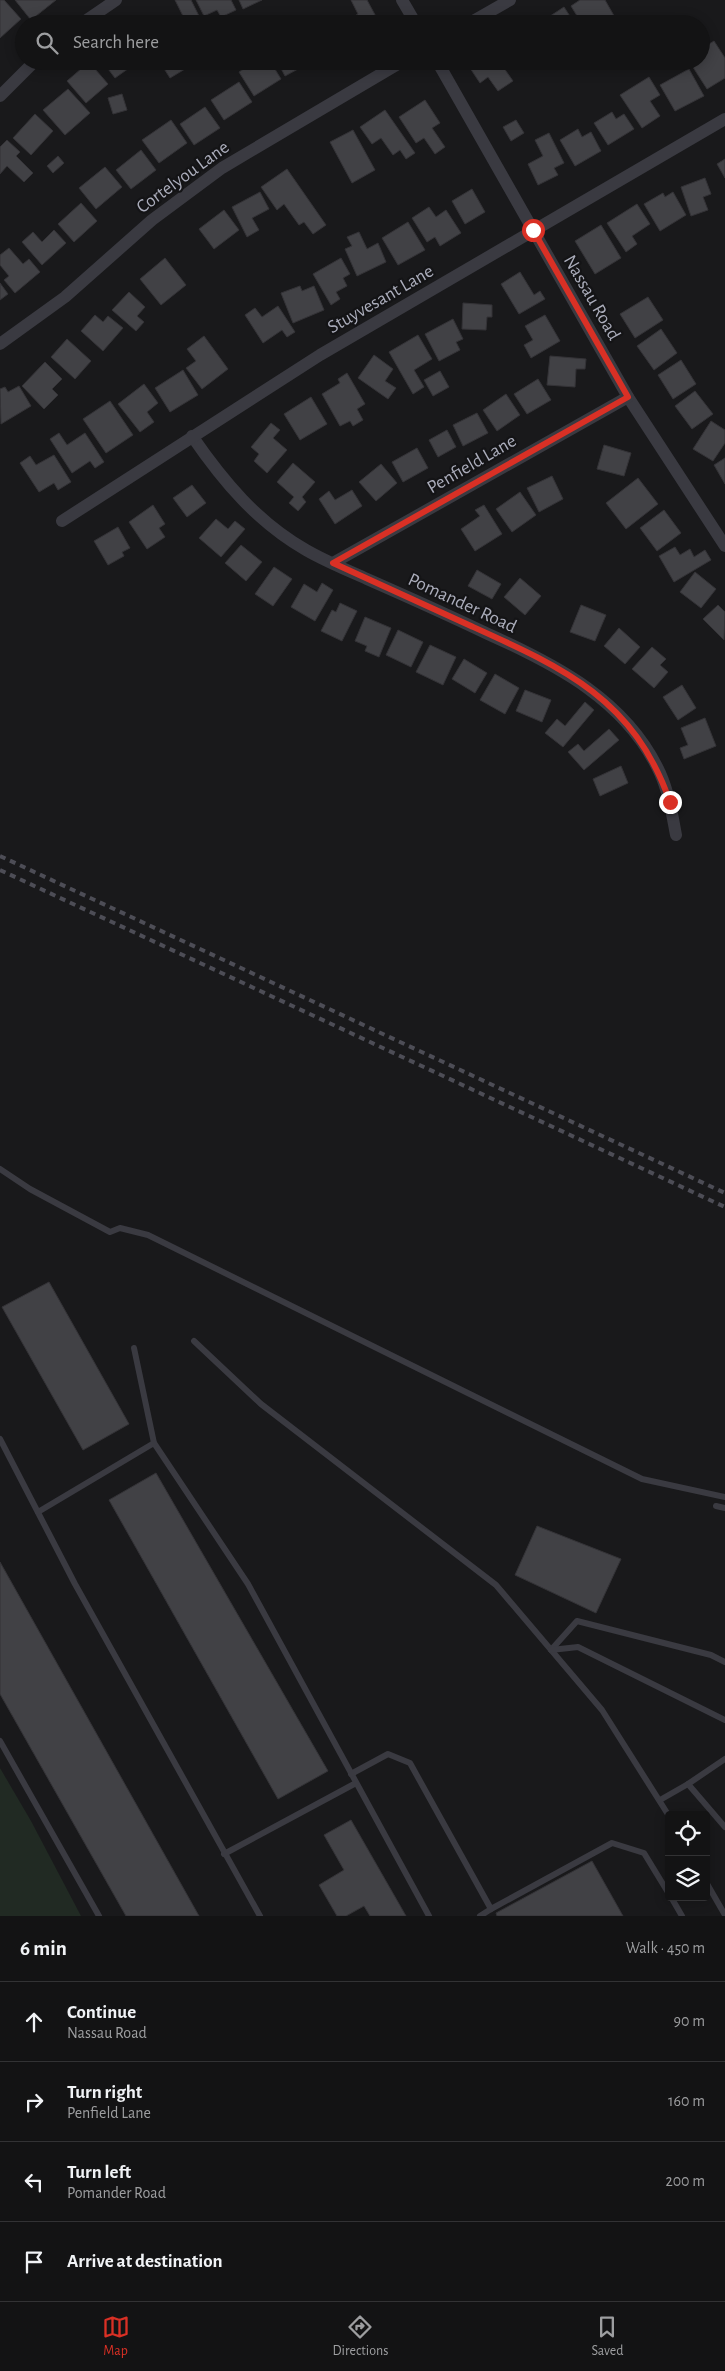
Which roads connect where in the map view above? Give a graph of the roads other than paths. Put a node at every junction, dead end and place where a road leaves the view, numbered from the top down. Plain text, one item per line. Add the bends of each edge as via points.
1 (116, 0) edge
2 (402, 0) edge
3 (510, 0) edge
4 (95, 15) edge
5 (411, 15) edge
6 (484, 15) edge
7 (26, 70) edge
8 (388, 70) edge
9 (442, 70) edge
10 (0, 96) edge
11 (725, 119) edge
12 (533, 230) junction
13 (0, 344) edge
14 (628, 397) junction
15 (192, 436) junction
16 (62, 521) dead end
17 (725, 546) edge
18 (333, 563) junction
19 (676, 836) dead end
20 (0, 1169) edge
21 (194, 1342) dead end
22 (134, 1348) dead end
23 (0, 1439) edge
24 (154, 1443) junction
25 (725, 1498) edge
26 (716, 1506) dead end
27 (725, 1508) edge
28 (38, 1512) junction
29 (551, 1650) junction
30 (725, 1662) edge
31 (725, 1720) edge
32 (0, 1741) edge
33 (725, 1759) edge
34 (351, 1774) junction
35 (356, 1783) junction
36 (688, 1784) junction
37 (660, 1800) junction
38 (666, 1811) edge
39 (725, 1827) edge
40 (224, 1854) junction
41 (665, 1887) edge
42 (710, 1889) edge
43 (673, 1901) edge
44 (491, 1909) junction
45 (725, 1915) edge
46 (99, 1916) edge
47 (260, 1916) edge
48 (429, 1916) edge
49 (480, 1916) edge
50 (682, 1916) edge

1 - 4 street
2 - 5 street
3 - 6 street
7 - 10 street
8 - 13 street, Cortelyou Lane via 222,168 152,220 65,297
9 - 12 street, Nassau Road
11 - 12 street, Stuyvesant Lane
12 - 14 street, Nassau Road
12 - 15 street, Stuyvesant Lane via 320,355
14 - 17 street, Nassau Road
14 - 18 street, Penfield Lane
15 - 16 street, Stuyvesant Lane
15 - 18 street, Pomander Road via 227,485 251,510 306,550
18 - 19 street, Pomander Road via 528,652 604,699 628,724 660,773 670,802
20 - 25 lane via 30,1190 110,1232 120,1228 148,1235 642,1479
21 - 29 lane via 261,1404 496,1585
22 - 24 lane
23 - 28 lane
24 - 28 lane
24 - 34 lane via 248,1584
26 - 27 lane
28 - 40 lane
29 - 30 lane via 577,1621 711,1655
29 - 31 lane via 578,1647
29 - 37 lane via 602,1710
32 - 46 lane
33 - 36 lane
34 - 35 lane
34 - 44 lane via 388,1754 410,1763
35 - 40 lane
35 - 48 lane
36 - 37 lane
36 - 39 lane
37 - 38 lane
40 - 47 lane
41 - 44 lane via 644,1853 612,1843
42 - 45 lane
43 - 50 lane
44 - 49 lane

